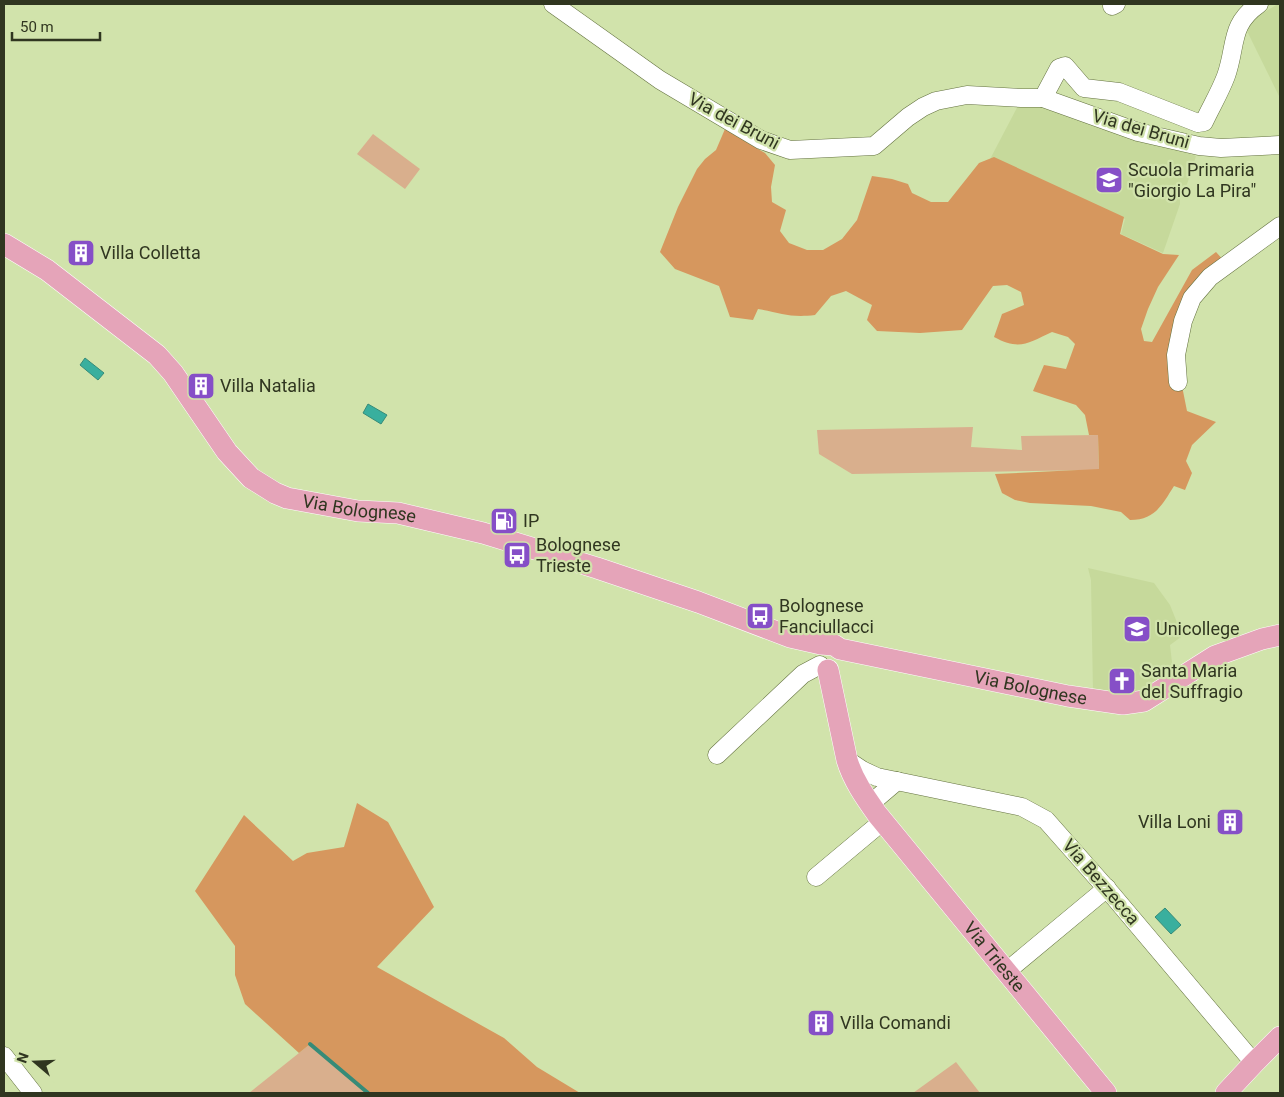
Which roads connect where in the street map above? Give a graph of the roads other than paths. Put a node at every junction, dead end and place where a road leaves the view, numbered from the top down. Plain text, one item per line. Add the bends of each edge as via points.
1 (553, 4) edge
2 (1259, 4) edge
3 (1044, 98) junction
4 (1204, 122) junction
5 (1280, 145) edge
6 (1199, 146) junction
7 (1280, 226) edge
8 (4, 244) edge
9 (1178, 382) dead end
10 (1280, 635) edge
11 (826, 658) junction
12 (717, 756) dead end
13 (847, 760) junction
14 (897, 781) junction
15 (870, 804) junction
16 (883, 821) junction
17 (816, 877) dead end
18 (1107, 888) junction
19 (1007, 971) junction
20 (1280, 1037) edge
21 (4, 1056) edge
22 (1254, 1063) junction
23 (33, 1093) edge
24 (1106, 1093) edge
25 (1226, 1093) edge

1 - 3 street, Via dei Bruni via 660,80 761,140 790,150 874,146 908,117 936,101 968,95
2 - 4 street via 1236,28 1226,75
3 - 4 street via 1059,68 1065,66 1084,88 1119,92 1198,123
3 - 6 street, Via dei Bruni via 1138,132
4 - 6 street
5 - 6 street, Via dei Bruni
7 - 9 street via 1210,277 1192,298 1176,355
8 - 11 main road, Via Bolognese via 47,270 157,355 233,459 251,478 275,493 358,511 407,515 483,533 798,639
10 - 11 main road, Via Bolognese via 1215,656 1148,699 1131,704
11 - 12 street via 803,674
11 - 13 main road, Via Trieste
13 - 14 street, Via Bezzecca via 870,774
13 - 15 main road, Via Trieste via 854,779
14 - 15 street
14 - 18 street, Via Bezzecca via 1013,805 1039,815 1053,826
15 - 16 main road, Via Trieste
16 - 17 street
16 - 19 main road, Via Trieste
18 - 19 street
18 - 22 street, Via Bezzecca
19 - 24 main road, Via Trieste
20 - 22 main road
21 - 23 street
22 - 25 main road

